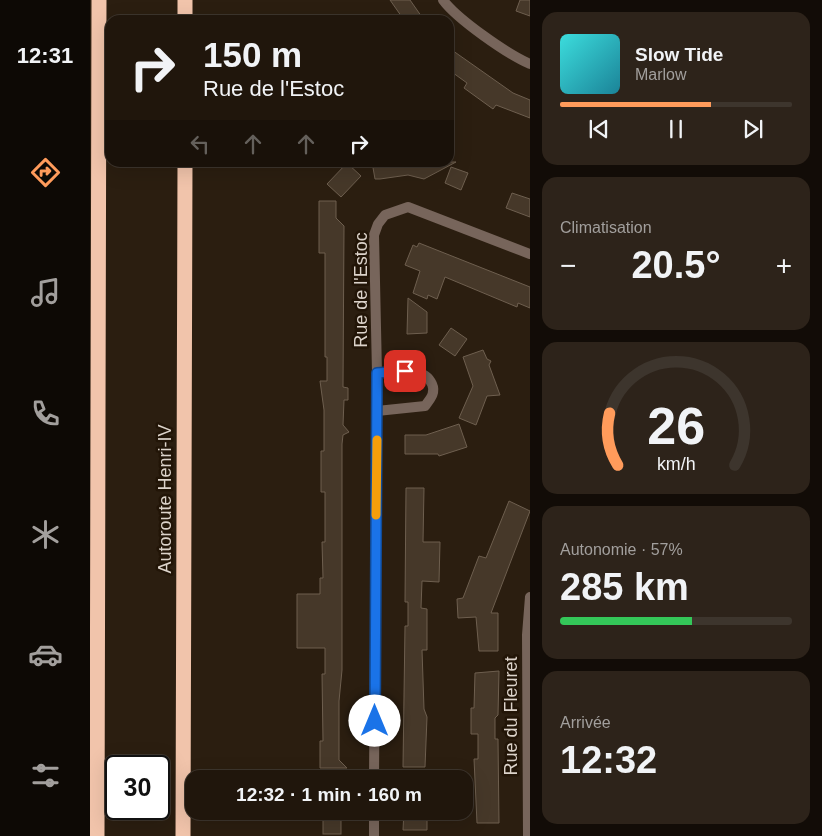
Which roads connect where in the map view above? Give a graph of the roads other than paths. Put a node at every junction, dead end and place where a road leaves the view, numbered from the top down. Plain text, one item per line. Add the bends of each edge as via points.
1 (99, 0) edge
2 (185, 0) edge
3 (443, 0) edge
4 (185, 15) edge
5 (530, 64) edge
6 (185, 167) edge
7 (530, 254) edge
8 (377, 373) junction
9 (377, 411) junction
10 (530, 596) edge
11 (374, 770) edge
12 (374, 820) edge
13 (97, 836) edge
14 (183, 836) edge
15 (374, 836) edge
16 (528, 836) edge

1 - 13 highway
2 - 4 highway
3 - 5 street via 472,25
6 - 14 highway, Autoroute Henri-IV
7 - 8 street, Rue de l'Estoc via 408,207 385,215 374,235
8 - 9 street, Rue de l'Estoc
8 - 9 street, Rue de l'Estoc via 419,372 428,376 433,387 432,396 425,406
9 - 11 street, Rue de l'Estoc
10 - 16 street, Rue du Fleuret via 527,635
12 - 15 street

